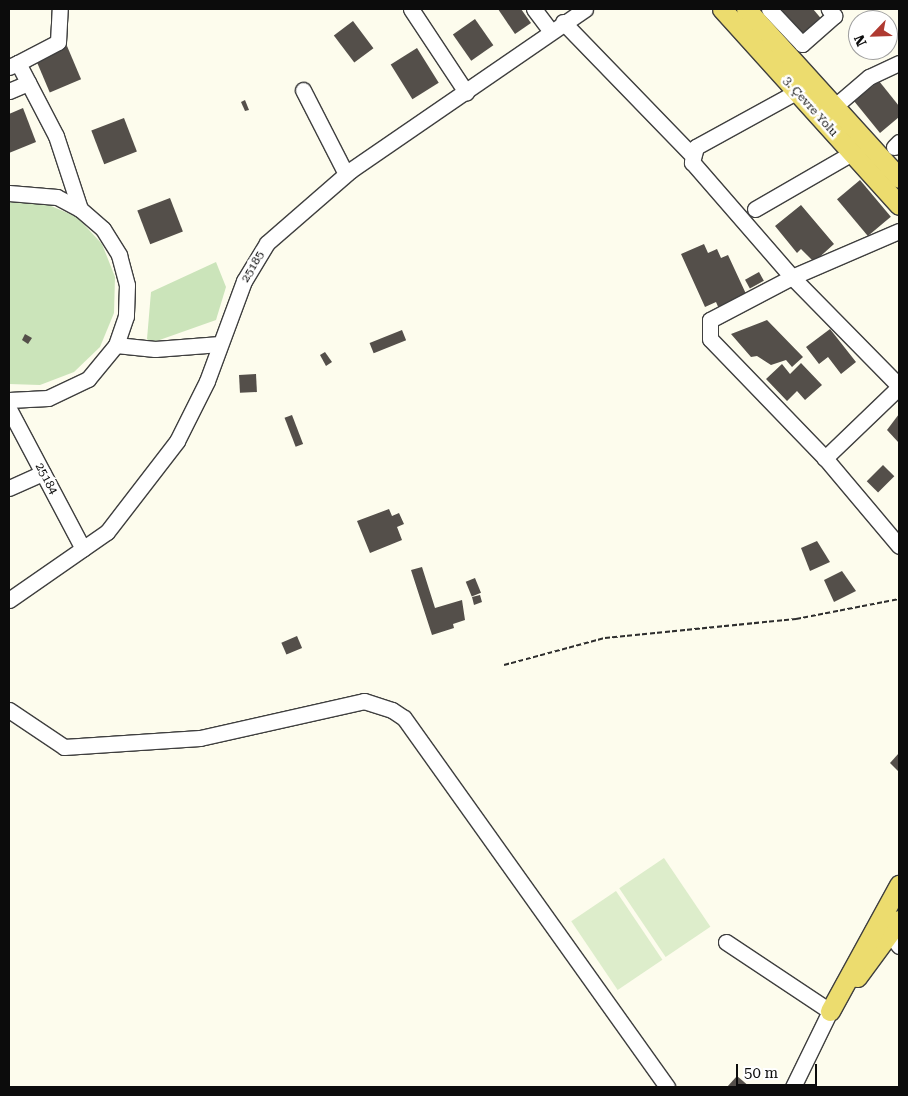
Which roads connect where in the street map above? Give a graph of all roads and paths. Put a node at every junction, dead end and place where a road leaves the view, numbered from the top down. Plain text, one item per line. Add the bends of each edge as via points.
1 (60, 9) edge
2 (411, 9) edge
3 (534, 9) edge
4 (585, 9) edge
5 (722, 9) edge
6 (746, 9) edge
7 (769, 9) edge
8 (829, 9) edge
9 (564, 22) junction
10 (550, 30) junction
11 (13, 65) edge
12 (898, 68) edge
13 (28, 83) junction
14 (303, 90) dead end
15 (9, 91) edge
16 (466, 92) junction
17 (796, 92) junction
18 (835, 106) junction
19 (852, 153) junction
20 (691, 154) junction
21 (346, 174) junction
22 (899, 178) edge
23 (9, 193) edge
24 (899, 206) edge
25 (80, 209) junction
26 (755, 209) dead end
27 (899, 231) edge
28 (792, 277) junction
29 (220, 344) junction
30 (116, 345) junction
31 (899, 386) edge
32 (9, 400) edge
33 (9, 410) edge
34 (825, 458) junction
35 (43, 473) junction
36 (9, 488) edge
37 (899, 546) edge
38 (83, 549) junction
39 (9, 600) edge
40 (899, 600) edge
41 (504, 664) dead end
42 (9, 710) edge
43 (899, 885) edge
44 (896, 933) edge
45 (726, 942) dead end
46 (830, 1011) junction
47 (667, 1087) edge
48 (793, 1087) edge

1 - 11 street via 58,42
2 - 16 street
3 - 10 street
4 - 9 street, 25185
5 - 17 main road, 3. Çevre Yolu
6 - 18 main road, 3. Çevre Yolu
7 - 8 street via 802,44 834,16
9 - 10 street, 25185
9 - 20 street
10 - 16 street, 25185
11 - 13 street
12 - 18 street via 869,76
13 - 15 street
13 - 25 street via 56,136
14 - 21 street
16 - 21 street, 25185
17 - 19 main road, 3. Çevre Yolu
17 - 20 street via 696,147
18 - 22 main road, 3. Çevre Yolu
19 - 24 main road, 3. Çevre Yolu
19 - 26 street
20 - 28 street via 692,162
21 - 29 street, 25185 via 267,243 244,281
23 - 25 street via 56,197
25 - 30 street via 103,229 121,263 127,285 126,316
27 - 28 street
28 - 31 street
28 - 34 street via 710,320 708,333
29 - 30 street via 155,348
29 - 38 street, 25185 via 177,441 106,532
30 - 32 street via 98,369 69,391 48,398
31 - 34 street
33 - 35 street, 25184
34 - 37 street
35 - 36 street
35 - 38 street, 25184
38 - 39 street, 25185
40 - 41 path via 796,619 606,638
42 - 47 street via 64,747 200,738 364,701 392,710 410,726
43 - 46 main road
44 - 46 main road
45 - 46 street
46 - 48 street

